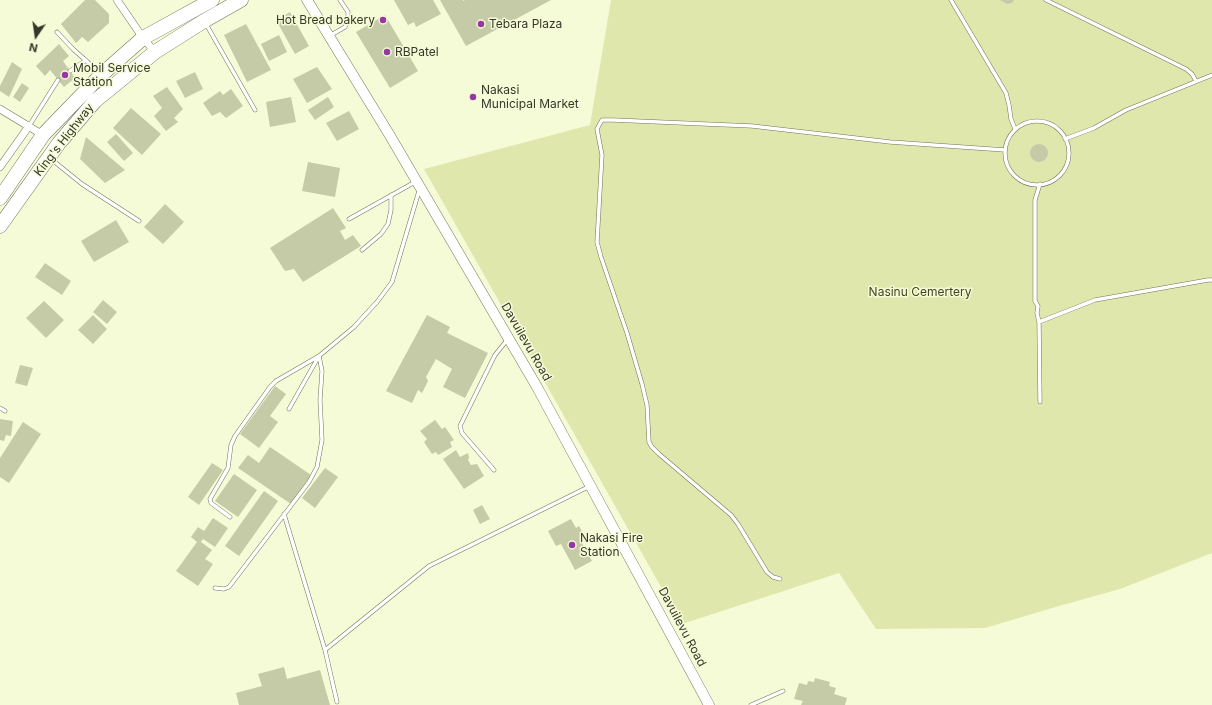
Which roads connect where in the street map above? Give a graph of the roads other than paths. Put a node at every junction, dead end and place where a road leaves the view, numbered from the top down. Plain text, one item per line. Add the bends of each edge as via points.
1 (117, 0) edge
2 (212, 0) edge
3 (241, 0) edge
4 (307, 0) edge
5 (340, 0) edge
6 (951, 0) edge
7 (1046, 0) edge
8 (204, 21) junction
9 (57, 32) dead end
10 (329, 36) junction
11 (143, 38) junction
12 (155, 52) junction
13 (86, 60) junction
14 (70, 72) dead end
15 (101, 75) junction
16 (1212, 75) edge
17 (58, 80) dead end
18 (1196, 81) junction
19 (0, 109) edge
20 (255, 110) dead end
21 (29, 126) junction
22 (1015, 129) junction
23 (43, 134) junction
24 (1066, 139) junction
25 (1005, 150) junction
26 (49, 158) junction
27 (0, 167) edge
28 (1040, 184) junction
29 (418, 185) junction
30 (391, 195) junction
31 (0, 198) edge
32 (349, 219) dead end
33 (139, 221) dead end
34 (0, 226) edge
35 (362, 250) dead end
36 (1212, 280) edge
37 (1038, 322) junction
38 (508, 338) junction
39 (319, 356) junction
40 (1040, 402) dead end
41 (0, 408) edge
42 (289, 409) dead end
43 (5, 411) dead end
44 (494, 470) dead end
45 (591, 486) junction
46 (284, 514) junction
47 (230, 517) dead end
48 (780, 579) dead end
49 (215, 588) dead end
50 (325, 650) junction
51 (783, 690) dead end
52 (337, 702) dead end
53 (709, 705) edge
54 (750, 705) edge

1 - 11 street
2 - 11 highway, King's Highway
3 - 8 highway, King's Highway
4 - 10 street, Davuilevu Road
5 - 10 lane via 348,12 348,21 345,27
6 - 22 lane via 1006,93
7 - 18 lane via 1186,69
8 - 12 highway, King's Highway
8 - 20 lane
9 - 13 lane
10 - 29 street, Davuilevu Road
11 - 12 street
11 - 15 highway, King's Highway
12 - 26 highway, King's Highway via 95,101
13 - 14 lane
13 - 15 lane
15 - 23 highway, King's Highway
16 - 18 lane
17 - 21 lane
18 - 24 lane via 1126,110 1094,128
19 - 21 street
21 - 23 street
21 - 27 street
22 - 24 lane via 1024,124 1040,121 1055,126
22 - 25 lane via 1008,139
23 - 31 highway, King's Highway
24 - 28 lane via 1069,152 1066,166 1057,177
25 - 28 lane via 1012,172 1024,182
25 - 48 lane via 890,142 752,126 602,120 597,129 602,155 597,242 642,384 647,405 649,442 659,454 731,515 767,572
26 - 33 lane via 82,184
26 - 34 highway, King's Highway
28 - 37 lane via 1035,200 1035,302 1038,306
29 - 30 lane
29 - 38 street, Davuilevu Road
29 - 39 lane via 392,282 354,326
30 - 32 lane
30 - 35 lane via 388,224 381,234
36 - 37 lane via 1095,300
37 - 40 lane
38 - 44 lane via 495,355 460,426 462,433
38 - 45 street, Davuilevu Road
39 - 42 lane
39 - 46 lane via 322,371 320,459 313,475
39 - 47 lane via 276,381 235,436 228,468 210,499 211,503
41 - 43 lane
45 - 50 lane via 429,566
45 - 53 street, Davuilevu Road
46 - 49 lane via 229,587 224,590
46 - 50 lane
50 - 52 lane
51 - 54 lane

